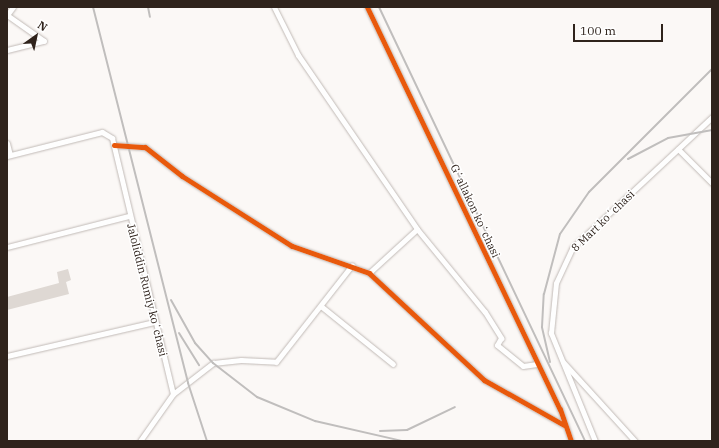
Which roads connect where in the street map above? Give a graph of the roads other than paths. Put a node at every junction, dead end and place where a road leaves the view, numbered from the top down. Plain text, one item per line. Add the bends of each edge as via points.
1 (13, 7) edge
2 (274, 7) edge
3 (367, 7) edge
4 (7, 15) edge
5 (7, 50) edge
6 (712, 117) edge
7 (7, 142) edge
8 (114, 145) junction
9 (678, 149) junction
10 (9, 156) edge
11 (712, 183) edge
12 (129, 216) junction
13 (417, 229) junction
14 (7, 247) edge
15 (352, 265) junction
16 (369, 273) junction
17 (322, 307) junction
18 (154, 322) junction
19 (7, 356) edge
20 (560, 358) junction
21 (393, 364) dead end
22 (537, 364) junction
23 (173, 394) junction
24 (564, 425) junction
25 (140, 441) edge
26 (571, 441) edge
27 (595, 441) edge
28 (635, 441) edge

1 - 4 street
2 - 13 street via 298,55
3 - 22 street, Gʻallakon koʻchasi
4 - 5 street via 44,41
6 - 9 street, 8 Mart koʻchasi
7 - 10 street
8 - 10 street, Jaloliddin Rumiy koʻchasi via 106,132
8 - 12 street, Jaloliddin Rumiy koʻchasi
8 - 15 street via 145,147 182,176 292,246
9 - 11 street
9 - 20 street, 8 Mart koʻchasi via 572,248 556,283 551,333
12 - 14 street
12 - 18 street, Jaloliddin Rumiy koʻchasi
13 - 16 street
13 - 22 street via 485,312 501,338 497,345 523,366
15 - 16 street
15 - 17 street
16 - 24 street via 484,380
17 - 21 street
17 - 23 street via 276,362 241,360 213,363
18 - 19 street
18 - 23 street, Jaloliddin Rumiy koʻchasi
20 - 27 street, 8 Mart koʻchasi
20 - 28 street
22 - 24 street, Gʻallakon koʻchasi via 560,409
23 - 25 street
24 - 26 street, Gʻallakon koʻchasi

